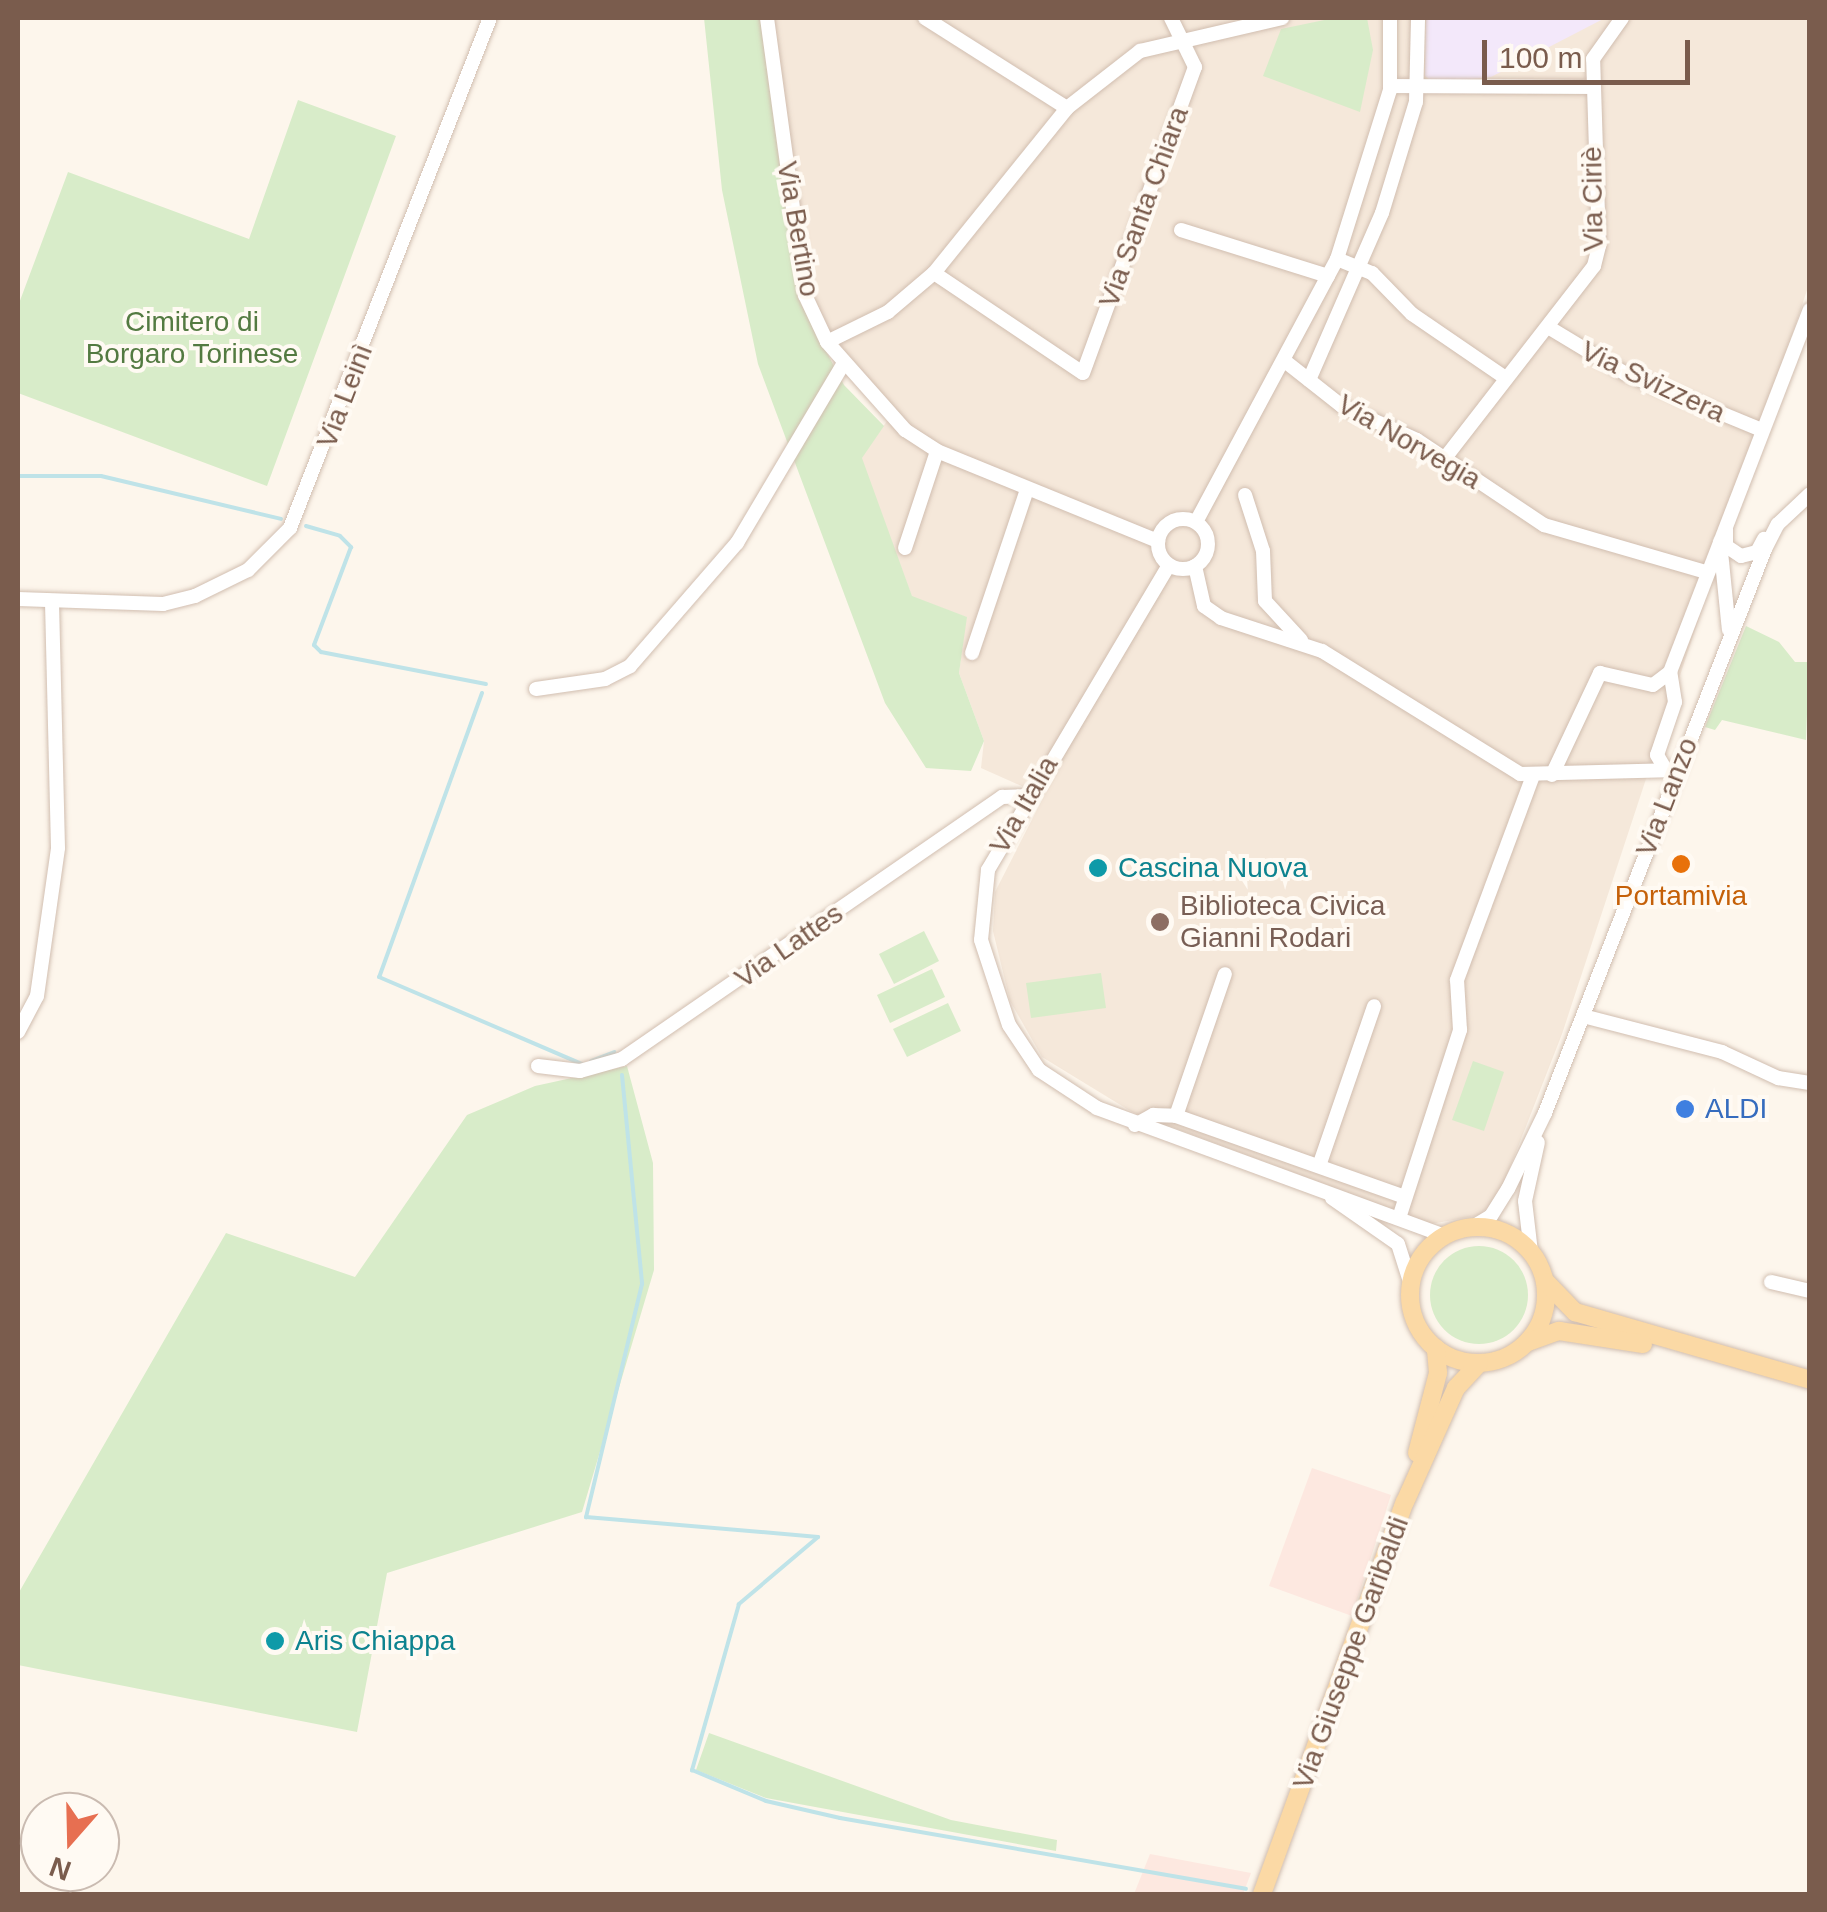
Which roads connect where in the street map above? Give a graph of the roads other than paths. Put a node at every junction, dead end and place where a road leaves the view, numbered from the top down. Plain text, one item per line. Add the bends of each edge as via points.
1 (490, 18) edge
2 (768, 18) edge
3 (925, 18) edge
4 (1171, 18) edge
5 (1282, 18) edge
6 (1390, 18) edge
7 (1418, 18) edge
8 (1622, 18) edge
9 (1186, 40) junction
10 (1390, 86) junction
11 (1592, 87) junction
12 (1418, 89) junction
13 (1067, 108) junction
14 (1181, 230) dead end
15 (1337, 259) junction
16 (1359, 267) junction
17 (934, 273) junction
18 (1328, 276) junction
19 (1810, 312) edge
20 (1548, 327) junction
21 (828, 342) junction
22 (1286, 362) junction
23 (844, 363) junction
24 (1504, 376) junction
25 (1309, 380) junction
26 (1762, 430) junction
27 (937, 450) junction
28 (1444, 458) junction
29 (1810, 484) edge
30 (1027, 490) junction
31 (1810, 494) edge
32 (1245, 495) dead end
33 (1196, 522) junction
34 (1721, 534) junction
35 (1158, 541) junction
36 (905, 548) dead end
37 (1765, 551) junction
38 (1169, 565) junction
39 (1195, 566) junction
40 (1706, 572) junction
41 (18, 599) edge
42 (52, 601) junction
43 (1728, 640) junction
44 (1305, 644) junction
45 (972, 653) dead end
46 (1670, 672) junction
47 (536, 689) dead end
48 (1671, 769) junction
49 (1552, 774) junction
50 (1532, 778) junction
51 (1028, 796) junction
52 (1224, 974) dead end
53 (1374, 1006) dead end
54 (1582, 1016) junction
55 (18, 1032) edge
56 (538, 1066) dead end
57 (1810, 1084) edge
58 (1545, 1112) junction
59 (1176, 1116) junction
60 (1136, 1126) junction
61 (1319, 1166) junction
62 (1318, 1190) junction
63 (1402, 1196) junction
64 (1399, 1218) junction
65 (1471, 1228) junction
66 (1444, 1236) junction
67 (1531, 1252) junction
68 (1544, 1277) junction
69 (1771, 1282) dead end
70 (1411, 1285) junction
71 (1810, 1290) edge
72 (1527, 1342) junction
73 (1436, 1348) junction
74 (1712, 1356) junction
75 (1479, 1363) junction
76 (1810, 1380) edge
77 (1405, 1502) junction
78 (1262, 1894) edge

1 - 42 street, Via Leinì via 290,528 248,570 195,596 163,604
2 - 21 street, Via Bertino via 805,295
3 - 13 street
4 - 9 street
5 - 9 street
6 - 10 street
7 - 12 street
8 - 11 street, Via Ciriè via 1593,59
9 - 13 street via 1140,52
9 - 17 street, Via Santa Chiara via 1194,67 1084,373
10 - 12 street
10 - 15 street
11 - 12 street
11 - 20 street, Via Ciriè via 1600,246 1585,283
12 - 16 street
13 - 17 street
14 - 18 street
15 - 16 street
15 - 18 street
16 - 24 street via 1412,314
16 - 25 street
17 - 21 street via 888,312
18 - 22 street
19 - 26 street
19 - 29 street via 1724,534 1730,551 1757,552
20 - 24 street, Via Ciriè
20 - 26 street, Via Svizzera via 1626,374
21 - 23 street, Via Bertino
22 - 25 street, Via Norvegia
22 - 33 street
23 - 27 street, Via Bertino via 905,430
23 - 47 street via 792,441 737,544 630,666 605,679
24 - 28 street, Via Ciriè
25 - 28 street, Via Norvegia via 1342,406
26 - 34 street
27 - 30 street, Via Bertino
27 - 36 street
28 - 40 street, Via Norvegia via 1544,526
30 - 35 street, Via Bertino
30 - 45 street
31 - 37 street, Via Lanzo via 1778,524
32 - 44 street via 1264,551 1266,601
33 - 35 street via 1172,522
33 - 39 street via 1209,547
34 - 37 street via 1736,559
34 - 40 street
34 - 43 street
35 - 38 street
37 - 43 street, Via Lanzo
38 - 39 street
38 - 51 street, Via Italia
39 - 44 street via 1204,606
40 - 46 street
41 - 42 street, Via Leinì
42 - 55 street via 58,848 37,996
43 - 48 street, Via Lanzo
44 - 50 street
46 - 48 street via 1675,702 1657,755
46 - 49 street via 1653,686 1600,673
48 - 49 street via 1601,777
48 - 54 street, Via Lanzo
49 - 50 street
50 - 63 street via 1457,980 1460,1030
51 - 56 street, Via Lattes via 1002,797 622,1058 580,1071
51 - 60 street, Via Italia via 984,886 981,940 991,975 1009,1025 1039,1070
52 - 59 street
53 - 61 street
54 - 57 street via 1722,1052 1778,1078
54 - 58 street, Via Lanzo
58 - 65 street, Via Lanzo via 1491,1216
58 - 67 street, Via Lanzo via 1526,1202
59 - 60 street via 1154,1115
59 - 61 street
60 - 62 street, Via Italia
61 - 63 street
62 - 64 street, Via Italia
62 - 70 street, Via Italia via 1388,1234 1404,1255
63 - 64 street
64 - 66 street, Via Italia
65 - 66 main road
65 - 67 main road via 1510,1235
66 - 70 main road via 1422,1257
67 - 68 main road
68 - 72 main road via 1544,1312
68 - 74 main road via 1556,1299 1575,1312
69 - 71 street
70 - 73 main road via 1418,1326
72 - 74 main road via 1572,1331
72 - 75 main road
73 - 75 main road
73 - 77 main road via 1438,1373
74 - 76 main road
75 - 77 main road via 1456,1388
77 - 78 main road, Via Giuseppe Garibaldi

